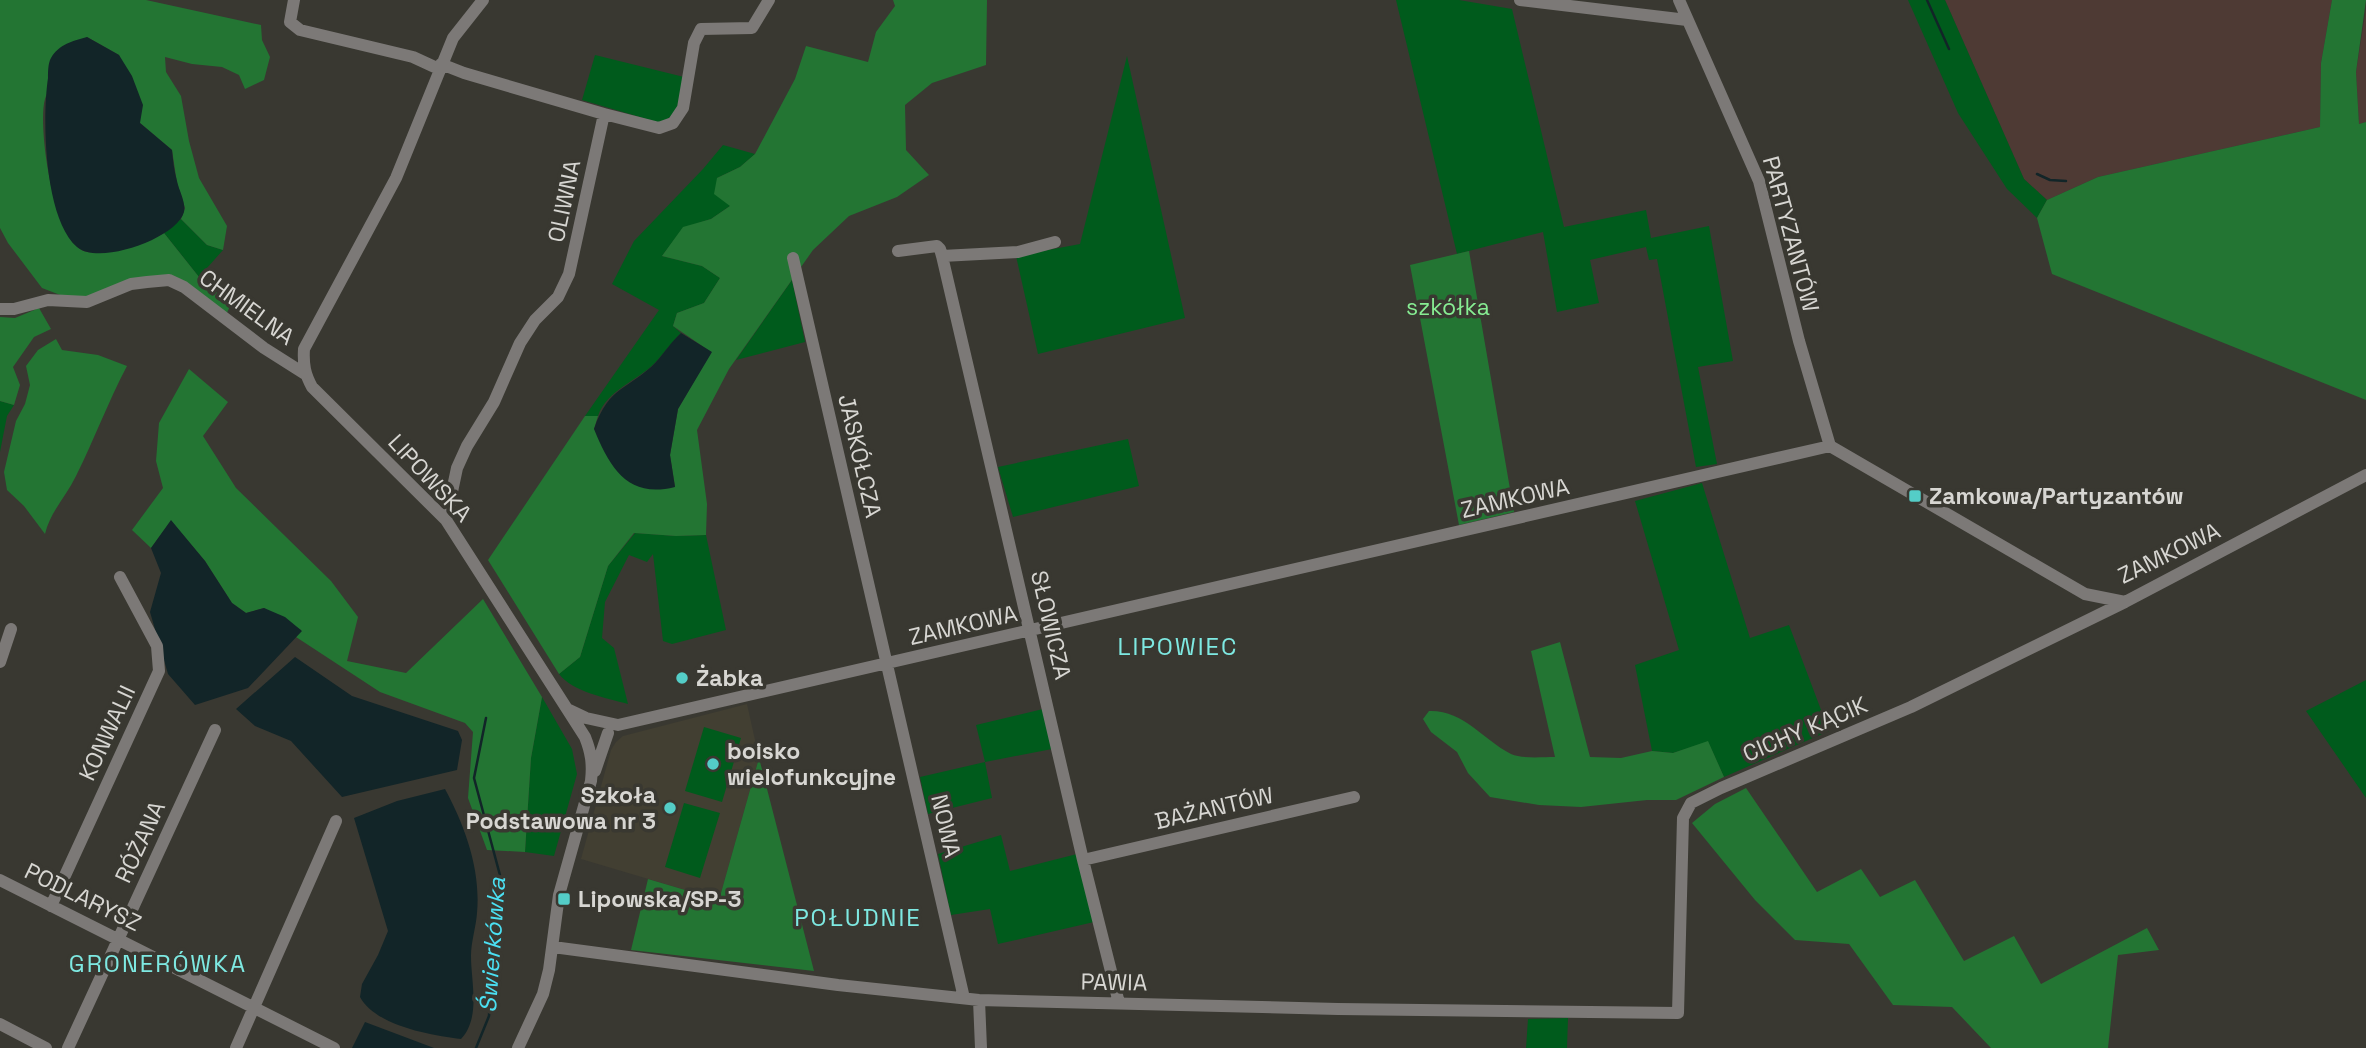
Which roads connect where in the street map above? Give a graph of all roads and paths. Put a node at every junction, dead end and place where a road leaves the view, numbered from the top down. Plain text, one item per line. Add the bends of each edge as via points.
1 (294, 0) edge
2 (483, 0) edge
3 (769, 0) edge
4 (1520, 0) edge
5 (1679, 0) edge
6 (1687, 20) junction
7 (440, 67) junction
8 (604, 114) junction
9 (1055, 242) dead end
10 (898, 251) dead end
11 (942, 256) junction
12 (793, 258) dead end
13 (0, 309) edge
14 (305, 374) junction
15 (1830, 446) junction
16 (2366, 475) edge
17 (446, 520) junction
18 (120, 577) dead end
19 (2125, 602) junction
20 (11, 629) dead end
21 (1031, 631) junction
22 (0, 662) edge
23 (887, 663) junction
24 (567, 709) junction
25 (610, 727) junction
26 (215, 730) dead end
27 (585, 738) junction
28 (591, 781) junction
29 (1354, 797) dead end
30 (336, 821) dead end
31 (1083, 860) junction
32 (0, 880) edge
33 (51, 906) junction
34 (119, 938) junction
35 (552, 947) junction
36 (964, 998) junction
37 (979, 1000) junction
38 (1119, 1003) junction
39 (254, 1006) junction
40 (1678, 1013) joint
41 (0, 1024) edge
42 (46, 1048) edge
43 (68, 1048) edge
44 (236, 1048) edge
45 (334, 1048) edge
46 (519, 1048) edge
47 (981, 1048) edge

1 - 7 street via 290,22 300,30
2 - 7 street via 453,38
3 - 8 street via 752,29 701,29 694,43 683,108 673,123 659,128
4 - 6 street
5 - 6 street, PARTYZANTÓW
6 - 15 street, PARTYZANTÓW via 1759,181 1798,341
7 - 8 street
7 - 14 street via 396,178 304,349
8 - 17 street, OLIWNA via 569,274 558,298 520,343 494,402 467,446 457,468
9 - 11 street via 1018,252
10 - 11 street via 937,246
11 - 21 street, SŁOWICZA
12 - 23 street, JASKÓŁCZA
13 - 14 street, CHMIELNA via 48,300 88,302 131,284 170,280
14 - 17 street, LIPOWSKA via 312,387
15 - 19 street, ZAMKOWA via 2085,594
15 - 21 street, ZAMKOWA
16 - 19 street, ZAMKOWA
17 - 24 street, LIPOWSKA
18 - 33 street, KONWALII via 157,646 159,671
19 - 40 street, CICHY KĄCIK via 1911,707 1691,803 1683,818
20 - 22 street
21 - 23 street, ZAMKOWA
21 - 31 street, SŁOWICZA
23 - 25 street, ZAMKOWA
23 - 36 street, NOWA
24 - 25 street
24 - 27 street, LIPOWSKA
25 - 27 street, ZAMKOWA via 594,727
25 - 28 street
26 - 34 street, RÓŻANA
27 - 28 street, LIPOWSKA via 592,758
28 - 35 street, LIPOWSKA via 559,895
29 - 31 street, BAŻANTÓW
30 - 39 street
31 - 38 street, SŁOWICZA
32 - 33 street, PODLARYSZ
33 - 34 street, PODLARYSZ
34 - 39 street, PODLARYSZ
34 - 43 street, RÓŻANA
35 - 36 street, PAWIA
35 - 46 street, LIPOWSKA via 543,994
36 - 37 street, PAWIA
37 - 38 street, PAWIA
37 - 47 street
38 - 40 street, PAWIA
39 - 44 street
39 - 45 street, PODLARYSZ
41 - 42 street

